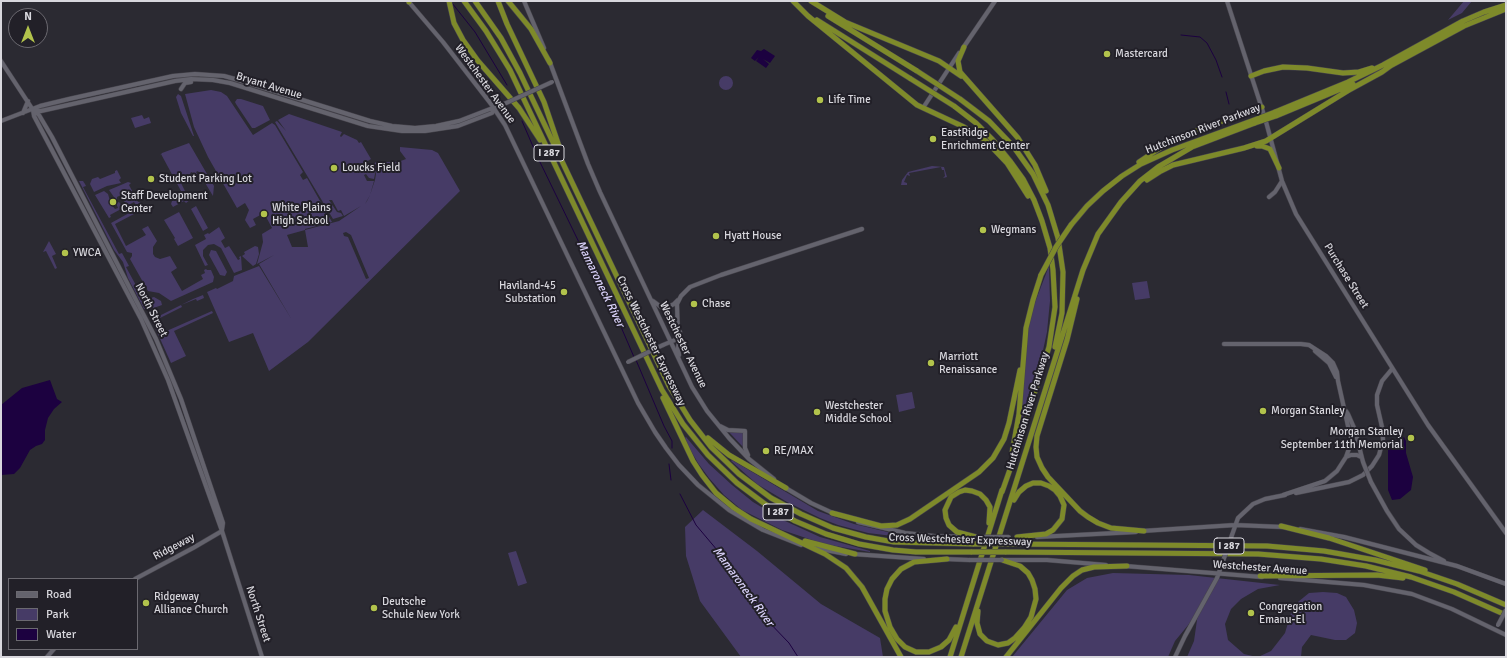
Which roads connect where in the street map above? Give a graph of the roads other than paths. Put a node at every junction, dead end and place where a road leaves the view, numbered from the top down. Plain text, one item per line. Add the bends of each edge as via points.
1 (409, 1) edge
2 (449, 1) edge
3 (464, 1) edge
4 (475, 1) edge
5 (498, 1) edge
6 (508, 1) edge
7 (524, 1) edge
8 (793, 1) edge
9 (807, 1) edge
10 (811, 1) edge
11 (994, 1) edge
12 (1227, 1) edge
13 (1506, 5) edge
14 (1506, 9) edge
15 (964, 47) junction
16 (1398, 57) junction
17 (1, 61) edge
18 (550, 63) junction
19 (1393, 64) junction
20 (949, 68) junction
21 (1251, 76) junction
22 (557, 81) junction
23 (234, 84) junction
24 (181, 89) dead end
25 (979, 93) junction
26 (486, 98) junction
27 (28, 101) junction
28 (1262, 107) junction
29 (923, 108) junction
30 (494, 109) junction
31 (34, 110) junction
32 (485, 111) junction
33 (23, 113) junction
34 (1276, 114) junction
35 (1, 121) edge
36 (1254, 122) junction
37 (1271, 139) junction
38 (1244, 148) junction
39 (1279, 168) junction
40 (567, 170) junction
41 (559, 172) junction
42 (1282, 181) junction
43 (1112, 183) junction
44 (1128, 193) junction
45 (1269, 197) dead end
46 (1054, 221) junction
47 (862, 229) dead end
48 (1046, 231) junction
49 (1083, 270) junction
50 (651, 300) junction
51 (678, 300) junction
52 (678, 323) junction
53 (670, 342) junction
54 (1224, 344) dead end
55 (1023, 354) junction
56 (649, 364) junction
57 (620, 365) junction
58 (1392, 369) junction
59 (687, 376) junction
60 (1046, 387) junction
61 (1346, 411) junction
62 (693, 425) junction
63 (718, 425) junction
64 (1346, 457) junction
65 (1361, 457) junction
66 (749, 459) junction
67 (786, 488) junction
68 (1002, 492) junction
69 (1283, 495) junction
70 (832, 513) junction
71 (1005, 519) junction
72 (1235, 525) junction
73 (1281, 526) junction
74 (222, 531) junction
75 (1144, 531) junction
76 (1506, 533) edge
77 (789, 537) junction
78 (976, 537) junction
79 (1017, 537) junction
80 (986, 541) junction
81 (811, 547) junction
82 (855, 554) junction
83 (946, 559) junction
84 (1002, 560) junction
85 (1127, 566) junction
86 (1457, 566) junction
87 (1219, 574) junction
88 (1260, 576) junction
89 (137, 578) edge
90 (1446, 580) junction
91 (1433, 584) junction
92 (1506, 584) edge
93 (984, 586) junction
94 (968, 600) junction
95 (1506, 606) edge
96 (1506, 610) edge
97 (1506, 615) edge
98 (1496, 630) junction
99 (1506, 636) edge
100 (262, 657) edge
101 (901, 657) edge
102 (950, 657) edge
103 (961, 657) edge
104 (1006, 657) edge
105 (1175, 657) edge

1 - 26 main road, Westchester Avenue
2 - 41 highway via 457,30 465,44 522,111
3 - 41 highway, Cross Westchester Expressway / I 287 via 507,65
4 - 40 highway, Cross Westchester Expressway / I 287 via 515,63
5 - 40 highway via 544,102
6 - 18 highway via 532,30
7 - 18 main road, Westchester Avenue
8 - 29 highway via 813,21
8 - 48 highway, bridge via 830,29 954,106 984,131 1010,161 1031,195
9 - 46 highway, bridge via 831,19 960,99 994,125 1030,169 1042,189
10 - 20 highway via 845,22 939,61
11 - 15 main road
12 - 21 main road, Purchase Street
13 - 16 highway, Hutchinson River Parkway via 1468,19
14 - 19 highway, Hutchinson River Parkway via 1464,26
15 - 20 main road
15 - 25 highway via 959,59 959,69
16 - 21 highway via 1352,73 1287,67
16 - 34 highway, Hutchinson River Parkway
17 - 27 main road, North Street
18 - 22 main road, Westchester Avenue
19 - 34 highway, Hutchinson River Parkway via 1336,92
19 - 37 highway
20 - 25 highway
20 - 29 main road
21 - 28 main road, Purchase Street
22 - 30 main road, Bryant Avenue, bridge
22 - 50 main road, Westchester Avenue via 590,169
23 - 24 main road via 189,82
23 - 30 main road, Bryant Avenue via 368,126 402,131 451,127 477,119
23 - 31 main road, Bryant Avenue via 208,80 180,80 41,111
25 - 46 highway via 1013,131 1031,158 1045,189
26 - 30 main road, Westchester Avenue
26 - 32 main road
27 - 31 main road, North Street
27 - 33 main road
28 - 37 main road, Purchase Street
28 - 43 highway via 1193,131 1175,140 1125,171
29 - 48 highway via 970,130 996,151 1023,187
30 - 32 main road, Bryant Avenue
30 - 57 main road, Westchester Avenue via 513,141
31 - 32 main road, Bryant Avenue via 40,106 157,79 195,74 224,76 370,121 398,127 421,128 445,124
31 - 33 main road, Bryant Avenue
31 - 74 main road, North Street via 34,116 160,360
33 - 35 main road, Bryant Avenue
34 - 36 highway, Hutchinson River Parkway, bridge
36 - 43 highway, Hutchinson River Parkway via 1156,156
36 - 44 highway, Hutchinson River Parkway via 1177,155 1149,174
37 - 38 highway
37 - 39 main road, Purchase Street
38 - 39 highway via 1260,145 1266,147
38 - 44 highway via 1173,165 1154,174
39 - 42 main road, Purchase Street
40 - 62 highway, Cross Westchester Expressway / I 287 via 667,382
41 - 56 highway, Cross Westchester Expressway / I 287
42 - 45 main road
42 - 58 main road, Purchase Street via 1296,214
43 - 55 highway, Hutchinson River Parkway, bridge via 1071,224 1041,275 1030,311
44 - 49 highway, Hutchinson River Parkway via 1101,229
46 - 60 highway via 1062,255 1064,295
47 - 51 main road via 701,281 690,287
48 - 68 highway via 1054,282 1051,336 1043,369
49 - 60 highway, Hutchinson River Parkway
49 - 75 highway via 1069,333 1037,436 1037,457 1048,477 1088,517 1111,528
50 - 51 main road via 664,307 671,306
50 - 53 main road, Westchester Avenue
51 - 52 main road
52 - 53 main road via 678,336
52 - 59 main road via 678,351
53 - 57 main road, bridge
53 - 59 main road, Westchester Avenue
54 - 61 main road via 1309,345 1326,356 1335,367
55 - 68 highway, Hutchinson River Parkway via 1017,431
55 - 70 highway via 1006,435 997,453 981,470 899,525 881,526
56 - 77 highway via 699,472 726,502 739,512
56 - 91 highway, Cross Westchester Expressway / I 287, bridge via 673,410 700,447 720,468 780,513 826,534 871,546 910,551 1292,556 1366,566
57 - 81 main road, Westchester Avenue via 646,418 663,444 701,487 729,510 753,525
58 - 69 main road via 1382,382 1378,395 1377,405 1383,440 1379,455 1372,466 1363,475 1349,482
58 - 76 main road, Purchase Street via 1442,445
59 - 63 main road, Westchester Avenue
60 - 71 highway, Hutchinson River Parkway
61 - 64 main road via 1351,440
61 - 65 main road via 1355,430
62 - 67 highway via 720,450
62 - 90 highway, Cross Westchester Expressway / I 287, bridge via 743,478 771,498 811,519 849,533 888,541 922,544 1295,548 1336,552 1375,560
63 - 66 main road, Westchester Avenue
63 - 66 main road via 728,430 745,431 745,448
64 - 65 main road
64 - 69 main road via 1337,471 1325,481
65 - 86 main road, bridge via 1387,511 1406,536 1428,553
66 - 67 main road, Westchester Avenue
67 - 70 main road, Westchester Avenue
68 - 80 highway, Hutchinson River Parkway
69 - 72 main road via 1253,504 1238,518
70 - 78 main road, Westchester Avenue via 905,533
71 - 79 highway via 1016,495 1028,485 1046,485 1060,496 1064,514 1062,521 1052,532
71 - 93 highway, Hutchinson River Parkway
72 - 73 main road
72 - 75 main road
72 - 87 main road, bridge
73 - 86 main road via 1333,534
73 - 90 highway via 1341,541 1419,567
74 - 89 main road, Ridgeway
74 - 100 main road, North Street
75 - 79 main road
77 - 81 highway
77 - 82 highway
78 - 79 main road, Westchester Avenue, bridge
78 - 80 highway via 955,531 946,520 948,502 961,491 976,492 984,496 988,503 991,513
80 - 94 highway, Hutchinson River Parkway
81 - 82 main road
81 - 101 highway via 838,562 856,578
82 - 83 main road
83 - 84 main road, Westchester Avenue, bridge
83 - 94 highway via 910,564 900,569 892,579 886,592 885,604 893,634 901,644 913,651 937,650 951,638
84 - 85 main road, Westchester Avenue
84 - 93 highway via 1025,570 1032,580 1036,594 1029,621 1019,635 1008,643 991,643 984,639 978,630 977,618
85 - 87 main road, Westchester Avenue
85 - 104 highway via 1094,567 1073,576
86 - 92 main road
87 - 88 main road, Westchester Avenue
87 - 105 main road
88 - 91 highway via 1387,576
88 - 98 main road, Westchester Avenue via 1358,584 1398,591 1436,602
90 - 95 highway, Cross Westchester Expressway / I 287
91 - 97 highway, Cross Westchester Expressway / I 287
93 - 103 highway, Hutchinson River Parkway
94 - 102 highway, Hutchinson River Parkway
96 - 98 main road, bridge
98 - 99 main road, Westchester Avenue

